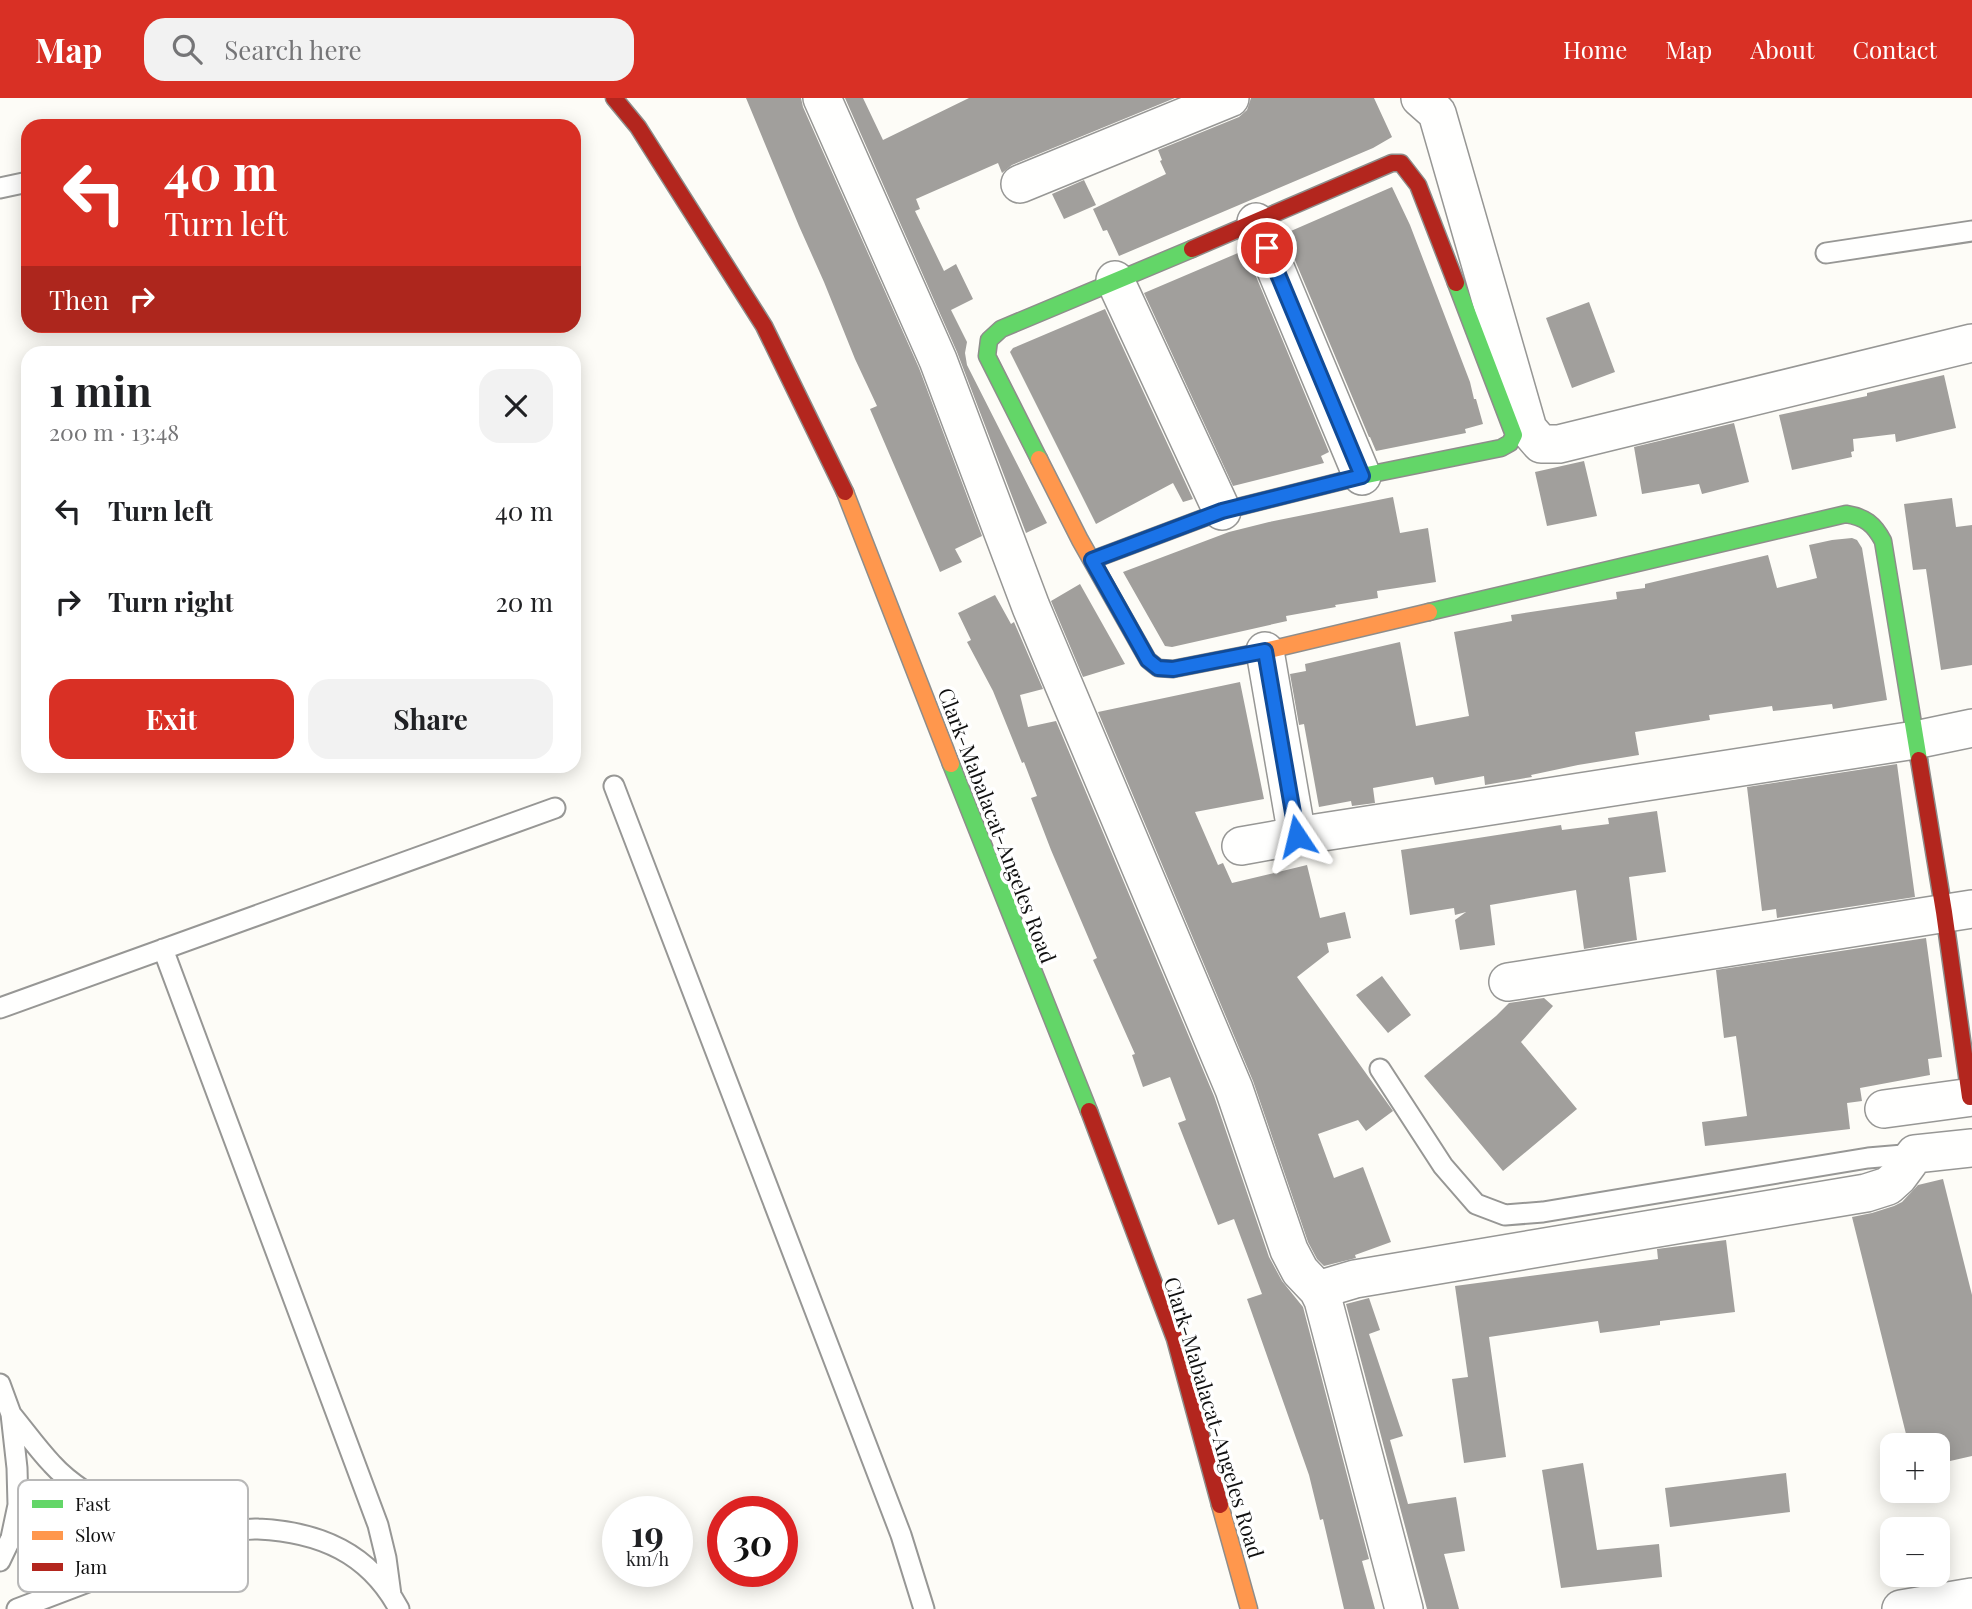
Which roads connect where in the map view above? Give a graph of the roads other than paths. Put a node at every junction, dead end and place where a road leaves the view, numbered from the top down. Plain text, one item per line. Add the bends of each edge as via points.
1 (614, 98) edge
2 (641, 98) edge
3 (822, 98) edge
4 (1230, 98) edge
5 (1429, 103) edge
6 (638, 127) junction
7 (21, 184) edge
8 (1020, 184) dead end
9 (0, 188) edge
10 (1256, 222) junction
11 (1972, 231) edge
12 (1826, 253) dead end
13 (1115, 280) junction
14 (1972, 343) edge
15 (1362, 476) junction
16 (1222, 511) junction
17 (1092, 560) junction
18 (1265, 651) junction
19 (1972, 728) edge
20 (1915, 740) junction
21 (614, 786) dead end
22 (555, 807) dead end
23 (1297, 836) junction
24 (1241, 846) dead end
25 (1958, 910) edge
26 (163, 949) junction
27 (1508, 982) dead end
28 (0, 1008) edge
29 (1380, 1069) dead end
30 (1971, 1097) edge
31 (1884, 1109) dead end
32 (1972, 1148) edge
33 (1914, 1154) junction
34 (1318, 1290) junction
35 (0, 1384) edge
36 (11, 1414) junction
37 (70, 1480) edge
38 (248, 1529) edge
39 (0, 1561) edge
40 (61, 1592) edge
41 (1972, 1597) edge
42 (395, 1602) edge
43 (17, 1609) edge
44 (924, 1609) edge
45 (1249, 1609) edge
46 (1404, 1609) edge
47 (1901, 1609) edge

1 - 6 street, Clark-Mabalacat-Angeles Road
2 - 6 lane
3 - 34 street via 938,360 1031,607 1234,1089 1289,1250
4 - 8 street
5 - 14 street via 1528,429 1541,444 1559,444
6 - 45 street, Clark-Mabalacat-Angeles Road via 764,326 840,480 1175,1339
7 - 9 lane
10 - 13 street
10 - 15 street
10 - 15 street via 1392,163 1401,163 1418,185 1514,435 1500,448
11 - 12 lane
13 - 16 street
13 - 17 street via 1001,329 989,340 987,356
15 - 16 street
16 - 17 street
17 - 18 street via 1148,660 1158,668
18 - 20 street via 1846,514 1870,521 1884,541
18 - 23 street
19 - 20 street
20 - 23 street
20 - 25 street
21 - 44 lane via 901,1535
22 - 26 lane
23 - 24 street
25 - 27 street
25 - 30 street
26 - 28 lane
26 - 42 lane via 378,1525
29 - 33 lane via 1443,1166 1476,1204 1504,1215
30 - 31 street
32 - 33 street
33 - 34 street via 1888,1186 1866,1193 1355,1279
34 - 46 street
35 - 36 lane
36 - 37 lane via 53,1466
36 - 39 lane via 18,1505
38 - 42 lane via 323,1540 370,1569
40 - 43 lane
41 - 47 street

